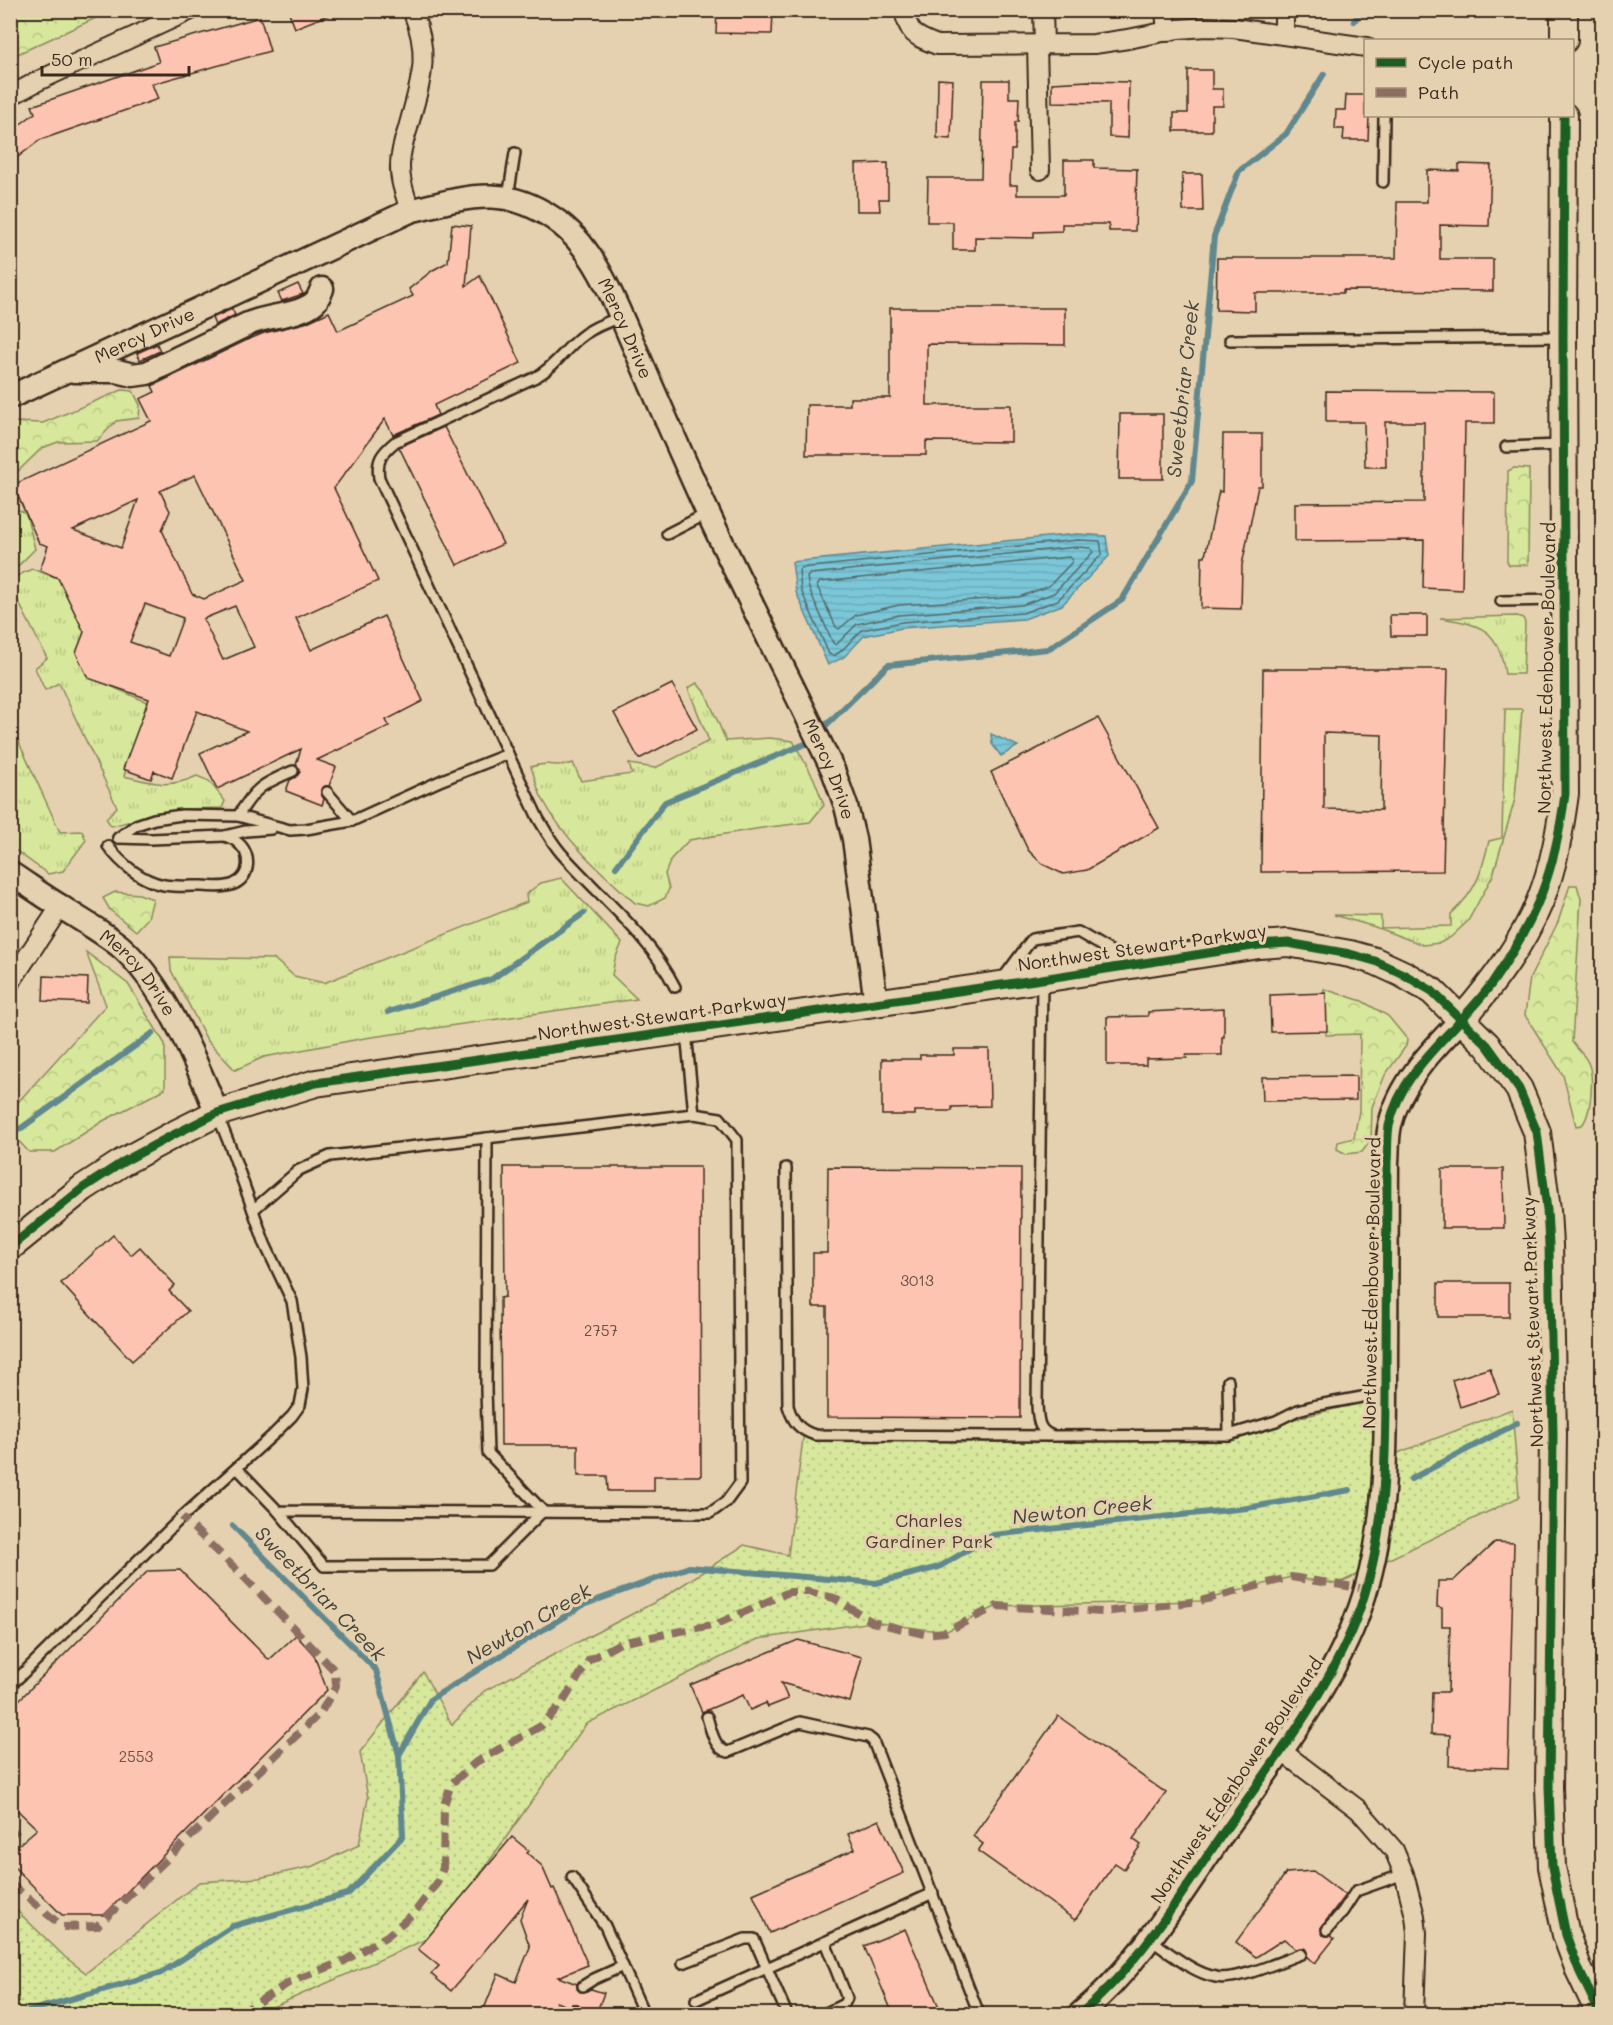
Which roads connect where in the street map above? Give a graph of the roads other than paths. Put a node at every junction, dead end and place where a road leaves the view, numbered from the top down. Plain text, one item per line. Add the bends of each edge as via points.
1 (191, 10) edge
2 (412, 10) edge
3 (904, 10) edge
4 (1043, 10) edge
5 (1165, 10) edge
6 (1284, 10) edge
7 (1564, 10) edge
8 (1167, 32) junction
9 (1284, 35) junction
10 (1564, 39) edge
11 (1041, 45) junction
12 (1364, 47) edge
13 (10, 96) edge
14 (1384, 117) edge
15 (1564, 117) edge
16 (515, 153) dead end
17 (1040, 170) dead end
18 (1383, 182) dead end
19 (508, 198) junction
20 (410, 211) junction
21 (322, 290) dead end
22 (620, 317) junction
23 (1563, 337) junction
24 (1230, 340) dead end
25 (63, 372) junction
26 (10, 397) edge
27 (1564, 445) junction
28 (1506, 447) dead end
29 (708, 513) junction
30 (667, 534) dead end
31 (1564, 600) junction
32 (1500, 601) dead end
33 (508, 754) junction
34 (293, 771) dead end
35 (327, 792) dead end
36 (238, 816) junction
37 (352, 821) junction
38 (279, 828) junction
39 (225, 836) junction
40 (108, 846) dead end
41 (10, 873) edge
42 (60, 907) junction
43 (1133, 965) junction
44 (1042, 980) junction
45 (10, 983) edge
46 (997, 986) junction
47 (675, 987) dead end
48 (876, 1003) junction
49 (1462, 1019) junction
50 (686, 1030) junction
51 (217, 1113) junction
52 (694, 1114) junction
53 (487, 1138) junction
54 (786, 1168) dead end
55 (253, 1210) junction
56 (10, 1247) edge
57 (1228, 1381) dead end
58 (1386, 1396) junction
59 (1229, 1435) junction
60 (1053, 1436) junction
61 (237, 1468) junction
62 (278, 1511) junction
63 (543, 1511) junction
64 (10, 1686) edge
65 (707, 1717) dead end
66 (1280, 1750) junction
67 (1404, 1874) junction
68 (572, 1877) dead end
69 (933, 1893) junction
70 (1327, 1930) dead end
71 (1149, 1938) junction
72 (825, 1942) junction
73 (1301, 1954) dead end
74 (683, 1963) dead end
75 (623, 1966) junction
76 (768, 1968) junction
77 (583, 1986) dead end
78 (696, 2000) dead end
79 (644, 2014) edge
80 (787, 2014) edge
81 (824, 2014) edge
82 (979, 2014) edge
83 (1080, 2014) edge
84 (1414, 2014) edge
85 (1600, 2014) edge

1 - 13 street
2 - 20 street via 424,52 423,73 400,165
3 - 11 street via 907,26 918,37 937,45
4 - 11 street
5 - 8 street
6 - 9 street
7 - 10 main road
8 - 9 street via 1206,27
8 - 11 street via 1094,44
9 - 12 street
11 - 17 street
14 - 18 lane
15 - 23 main road, Northwest Edenbower Boulevard
16 - 19 lane
19 - 20 street, Mercy Drive via 462,198
19 - 22 street, Mercy Drive via 547,215 575,237 590,254
20 - 25 street, Mercy Drive
21 - 25 street via 316,301 293,312 261,318 147,373
22 - 29 street, Mercy Drive
22 - 33 lane via 579,338 549,370 395,442 382,453 377,465 379,478
23 - 24 lane
23 - 27 main road, Northwest Edenbower Boulevard
25 - 26 street, Mercy Drive
27 - 28 lane
27 - 31 main road, Northwest Edenbower Boulevard
29 - 30 lane
29 - 48 street, Mercy Drive via 841,791 854,839
31 - 32 lane
31 - 49 main road, Northwest Edenbower Boulevard via 1565,794 1553,864 1540,901 1515,949
33 - 37 lane
33 - 47 lane via 538,818 560,851 622,916 667,971
34 - 36 lane via 260,786
35 - 37 lane
36 - 38 lane
36 - 39 lane via 154,819 136,825 118,838
37 - 38 lane via 306,829
38 - 39 lane
39 - 40 lane via 245,851 247,872 241,881 214,887 164,885 138,874
41 - 42 street, Mercy Drive
42 - 45 street
42 - 51 street, Mercy Drive via 103,933 139,966 185,1040
43 - 44 main road, Northwest Stewart Parkway
43 - 46 lane via 1078,932 1043,937 1032,939
43 - 49 main road, Northwest Stewart Parkway via 1259,945 1288,943 1316,947 1375,961 1403,974 1432,991
44 - 46 main road, Northwest Stewart Parkway
44 - 60 lane via 1037,1405 1040,1427
46 - 48 main road, Northwest Stewart Parkway
48 - 50 main road, Northwest Stewart Parkway
49 - 58 street, Northwest Edenbower Boulevard via 1411,1077 1389,1126
49 - 85 main road, Northwest Stewart Parkway via 1519,1089 1537,1132 1548,1222 1553,1434 1552,1867 1566,1935
50 - 51 main road, Northwest Stewart Parkway via 316,1083
50 - 52 lane
51 - 55 lane
51 - 56 main road, Northwest Stewart Parkway via 123,1162 83,1188
52 - 53 lane
52 - 63 lane via 720,1118 737,1140 740,1483 726,1502 710,1513
53 - 55 lane via 330,1156 299,1170
53 - 63 lane via 488,1453
54 - 60 lane via 788,1406 798,1426 815,1435
55 - 61 lane via 292,1301 303,1389 300,1405 292,1416
57 - 59 lane
58 - 59 lane via 1313,1406
58 - 66 street, Northwest Edenbower Boulevard via 1381,1522 1366,1589 1326,1681
59 - 60 lane
61 - 62 lane
61 - 64 lane
62 - 63 lane
62 - 63 lane via 324,1566 336,1566 489,1565
65 - 69 lane via 724,1752 800,1722 868,1737 873,1741
66 - 67 street via 1359,1810 1394,1850
66 - 71 street, Northwest Edenbower Boulevard
67 - 70 lane via 1356,1891
67 - 84 street via 1417,1933
68 - 75 lane via 605,1926
69 - 72 lane
69 - 82 lane
71 - 73 lane via 1186,1963 1218,1978
71 - 83 street, Northwest Edenbower Boulevard via 1103,1995
72 - 76 lane
72 - 81 lane via 847,1998 844,2004
74 - 76 lane via 754,1939
75 - 77 lane
75 - 79 lane
76 - 78 lane
76 - 80 lane

